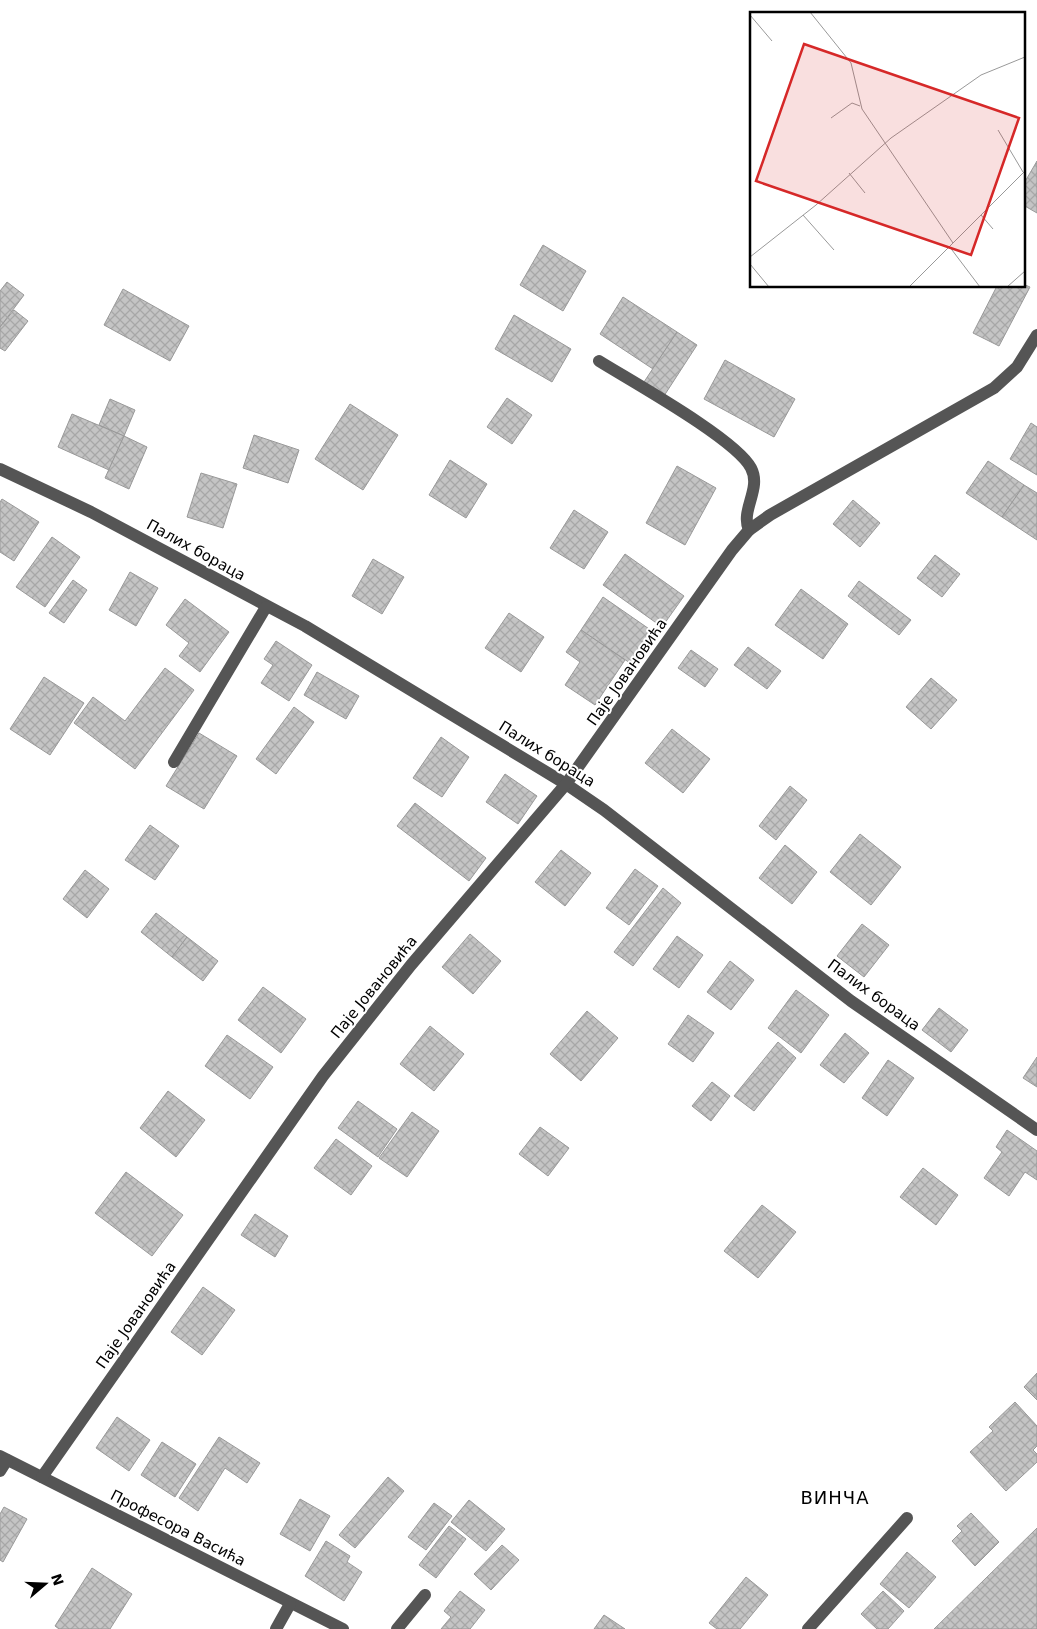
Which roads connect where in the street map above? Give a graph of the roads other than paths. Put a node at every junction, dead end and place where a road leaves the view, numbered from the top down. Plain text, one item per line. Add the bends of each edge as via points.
1 (1037, 335) edge
2 (599, 360) dead end
3 (0, 469) edge
4 (749, 530) junction
5 (266, 607) junction
6 (174, 762) dead end
7 (566, 784) junction
8 (1037, 1130) edge
9 (4, 1458) edge
10 (0, 1471) edge
11 (42, 1477) junction
12 (907, 1518) dead end
13 (425, 1595) dead end
14 (290, 1604) junction
15 (276, 1629) edge
16 (343, 1629) edge
17 (397, 1629) edge
18 (808, 1629) edge

1 - 4 street, Паје Јовановића via 1017,368 994,388
2 - 4 street via 721,439 750,467 755,479 746,515
3 - 5 street, Палих бораца via 91,512
4 - 7 street, Паје Јовановића
5 - 6 street
5 - 7 street, Палих бораца via 305,626
7 - 8 street, Палих бораца via 851,1001
7 - 11 street, Паје Јовановића via 412,965 323,1076
9 - 10 street
9 - 11 street, Професора Васића
11 - 14 street, Професора Васића
12 - 18 street
13 - 17 street
14 - 15 street
14 - 16 street, Професора Васића

